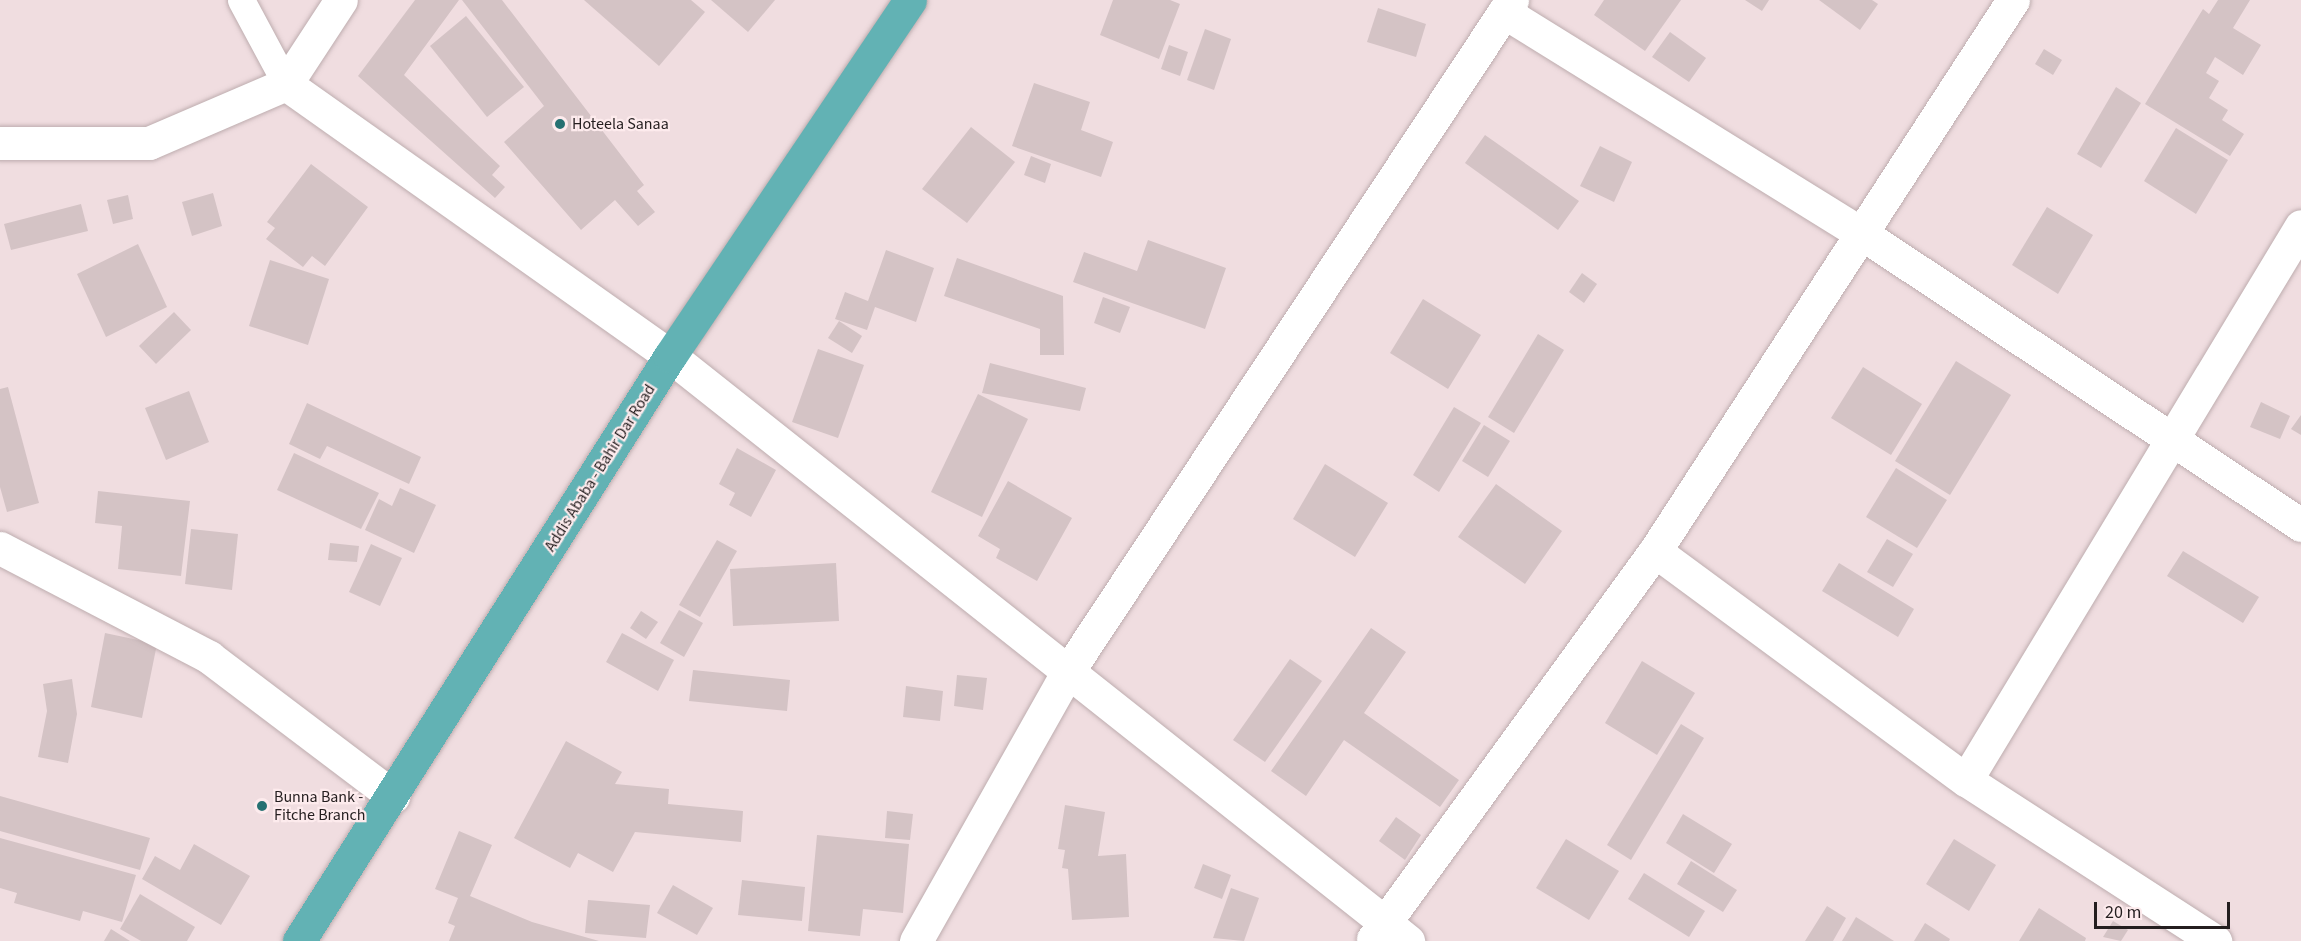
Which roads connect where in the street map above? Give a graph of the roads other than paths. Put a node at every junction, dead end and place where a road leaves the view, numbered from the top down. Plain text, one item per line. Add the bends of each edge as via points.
1 (241, 0) edge
2 (341, 0) edge
3 (910, 0) edge
4 (2013, 0) edge
5 (1508, 6) edge
6 (286, 84) junction
7 (0, 143) edge
8 (2301, 226) edge
9 (1861, 233) junction
10 (670, 356) junction
11 (2173, 443) junction
12 (2301, 525) edge
13 (0, 548) edge
14 (1655, 550) junction
15 (1067, 673) junction
16 (1966, 780) junction
17 (393, 796) junction
18 (1388, 935) edge
19 (299, 941) edge
20 (916, 941) edge
21 (2215, 941) edge

1 - 6 lane
2 - 6 street
3 - 10 highway, Addis Ababa - Bahir Dar Road
4 - 9 street
5 - 9 street
5 - 15 street
6 - 7 street via 149,143
6 - 10 street
8 - 11 street
9 - 11 street
9 - 14 street
10 - 15 street
10 - 17 highway, Addis Ababa - Bahir Dar Road
11 - 12 street
11 - 16 street
13 - 17 street via 209,657
14 - 16 street
14 - 18 street
15 - 18 street
15 - 20 street
16 - 21 street
17 - 19 highway, Addis Ababa - Bahir Dar Road

